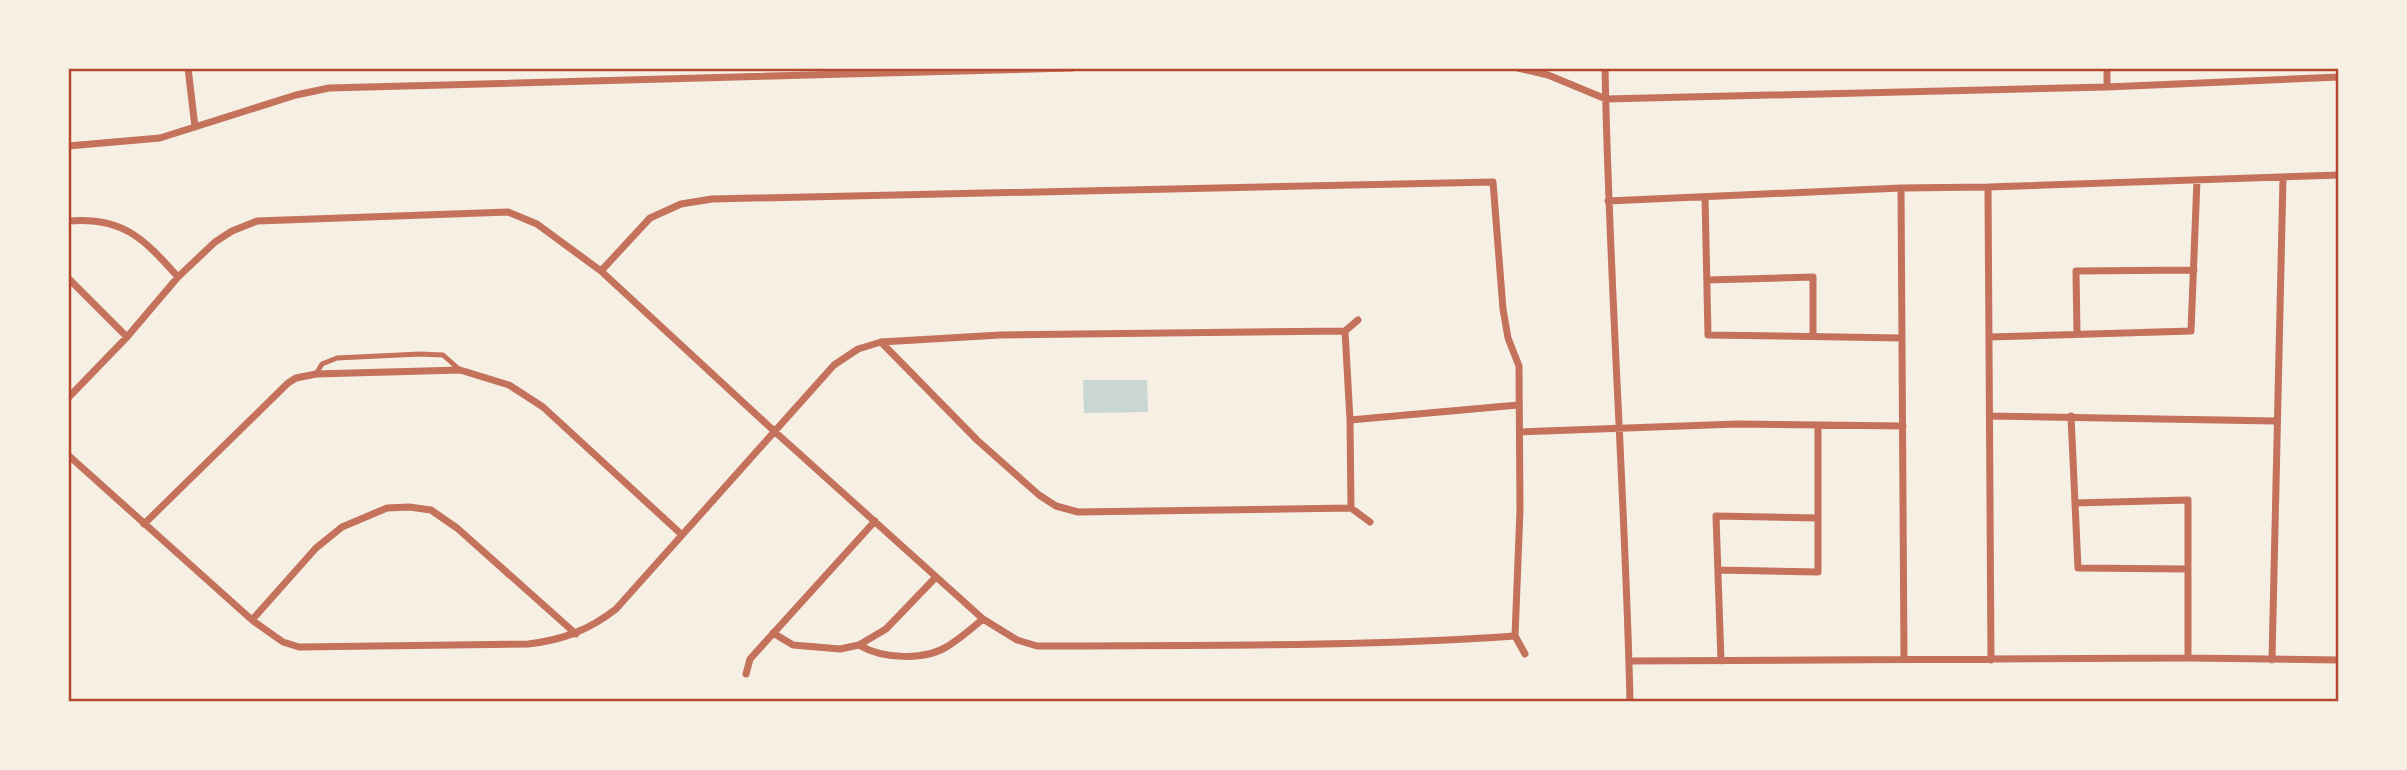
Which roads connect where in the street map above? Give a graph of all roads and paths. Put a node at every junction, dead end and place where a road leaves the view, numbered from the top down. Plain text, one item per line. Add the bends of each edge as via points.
1 (188, 68) edge
2 (1072, 68) edge
3 (1518, 68) edge
4 (1605, 68) edge
5 (2107, 68) edge
6 (2264, 68) edge
7 (867, 71) edge
8 (772, 72) edge
9 (2339, 77) edge
10 (2264, 80) junction
11 (2107, 87) junction
12 (1606, 100) junction
13 (195, 127) junction
14 (68, 146) edge
15 (2339, 175) edge
16 (2283, 178) junction
17 (2197, 180) junction
18 (1988, 187) junction
19 (1901, 188) junction
20 (1705, 197) junction
21 (1608, 201) junction
22 (68, 220) edge
23 (2194, 270) junction
24 (601, 271) junction
25 (178, 277) junction
26 (68, 278) edge
27 (1707, 280) junction
28 (1358, 320) dead end
29 (1345, 331) junction
30 (2077, 334) junction
31 (1814, 335) junction
32 (127, 337) junction
33 (1989, 337) junction
34 (1902, 338) junction
35 (881, 342) junction
36 (460, 370) junction
37 (316, 374) junction
38 (68, 398) edge
39 (1518, 405) junction
40 (1990, 416) junction
41 (2071, 416) junction
42 (1350, 420) junction
43 (2276, 421) junction
44 (1818, 425) junction
45 (1903, 426) junction
46 (1620, 429) junction
47 (773, 430) junction
48 (1520, 432) junction
49 (68, 455) edge
50 (2075, 503) junction
51 (1351, 508) junction
52 (1818, 517) junction
53 (875, 521) junction
54 (1370, 522) dead end
55 (144, 524) junction
56 (681, 534) junction
57 (2188, 569) junction
58 (1718, 570) junction
59 (936, 577) junction
60 (983, 619) junction
61 (252, 620) junction
62 (576, 634) junction
63 (773, 634) junction
64 (1515, 636) junction
65 (859, 645) junction
66 (1525, 654) dead end
67 (2188, 658) junction
68 (1904, 660) junction
69 (1992, 660) junction
70 (2272, 660) junction
71 (2339, 660) edge
72 (1629, 661) junction
73 (1721, 661) junction
74 (746, 674) dead end
75 (1630, 701) edge

1 - 13 street
2 - 7 street
3 - 12 street via 1548,75
4 - 12 street
5 - 11 street
6 - 10 street
7 - 8 street
8 - 13 street via 329,88
9 - 10 street
10 - 11 street
11 - 12 street
12 - 21 street
13 - 14 street via 160,138
15 - 16 street
16 - 17 street
16 - 43 street
17 - 18 street
17 - 23 street
18 - 19 street
18 - 33 street
19 - 20 street
19 - 34 street
20 - 21 street
20 - 27 street
21 - 46 street
22 - 25 street via 103,220 124,230 147,242
23 - 30 street via 2191,331
23 - 30 street via 2076,271
24 - 25 street via 537,224 508,212 257,221 215,242
24 - 39 street via 650,218 681,204 712,200 1493,182 1503,309 1519,366
24 - 47 street
25 - 32 street
26 - 32 street
27 - 31 street via 1708,335
27 - 31 street via 1813,277
28 - 29 street
29 - 35 street via 1000,335
29 - 42 street
30 - 33 street
31 - 34 street
32 - 38 street
33 - 40 street
34 - 45 street
35 - 47 street via 858,349 834,365
35 - 51 street via 976,440 1056,506 1078,512
36 - 37 street
36 - 37 lane via 443,355 420,354 337,358 322,364
36 - 56 street via 509,385 543,407
37 - 55 street via 288,383
39 - 42 street
39 - 48 street
40 - 41 street
40 - 69 street
41 - 43 street
41 - 50 street
42 - 51 street
43 - 70 street
44 - 45 street
44 - 46 street
44 - 52 street
45 - 68 street
46 - 48 street
46 - 72 street
47 - 53 street
47 - 56 street
48 - 64 street
49 - 55 street
50 - 57 street via 2078,568
50 - 57 street via 2188,500
51 - 54 street
52 - 58 street via 1818,572
52 - 58 street via 1716,516
53 - 59 street
53 - 63 street
55 - 61 street
56 - 62 street via 616,608
57 - 67 street
58 - 73 street
59 - 60 street
59 - 65 street via 886,628
60 - 64 street via 1037,646 1286,645
60 - 65 street via 946,648 923,655 872,653
61 - 62 street via 283,642 299,647 528,644
61 - 62 street via 316,548 342,527 387,508 409,507 431,510 457,528
63 - 65 street via 793,645 840,649
63 - 74 street via 750,659
64 - 66 street
67 - 69 street
67 - 70 street
68 - 69 street
68 - 73 street
70 - 71 street
72 - 73 street
72 - 75 street

